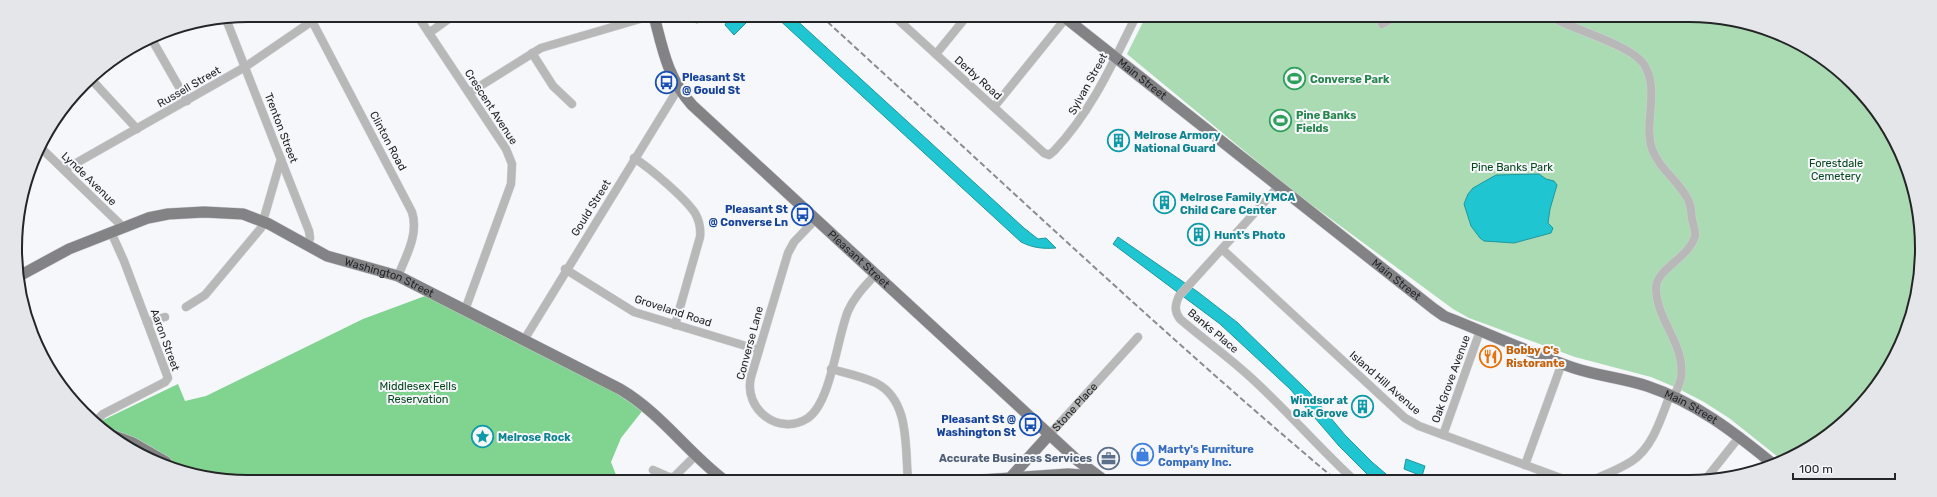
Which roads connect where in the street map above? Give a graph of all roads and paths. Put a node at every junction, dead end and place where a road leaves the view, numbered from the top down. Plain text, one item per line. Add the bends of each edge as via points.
1 (310, 22) edge
2 (319, 22) edge
3 (422, 22) edge
4 (444, 22) edge
5 (629, 22) edge
6 (656, 22) edge
7 (901, 22) edge
8 (962, 22) edge
9 (1061, 22) edge
10 (1071, 22) edge
11 (1133, 22) edge
12 (1386, 22) edge
13 (1563, 22) edge
14 (228, 23) edge
15 (1382, 24) dead end
16 (429, 32) junction
17 (154, 43) edge
18 (532, 53) junction
19 (936, 54) junction
20 (1115, 58) junction
21 (246, 66) junction
22 (94, 82) edge
23 (678, 89) junction
24 (469, 93) junction
25 (188, 101) junction
26 (572, 104) dead end
27 (994, 107) junction
28 (137, 129) junction
29 (44, 151) edge
30 (1049, 154) joint
31 (634, 158) junction
32 (281, 159) junction
33 (64, 170) junction
34 (1278, 187) junction
35 (815, 220) junction
36 (263, 221) junction
37 (123, 227) junction
38 (111, 232) junction
39 (307, 246) junction
40 (1222, 249) junction
41 (566, 269) junction
42 (23, 273) edge
43 (875, 275) junction
44 (398, 276) junction
45 (186, 307) dead end
46 (465, 310) junction
47 (166, 317) dead end
48 (147, 322) junction
49 (675, 325) junction
50 (1480, 330) junction
51 (1138, 338) dead end
52 (524, 340) junction
53 (759, 350) junction
54 (1562, 363) junction
55 (831, 369) junction
56 (1672, 396) junction
57 (98, 419) edge
58 (1050, 435) junction
59 (1443, 435) junction
60 (1740, 436) junction
61 (131, 442) edge
62 (150, 453) edge
63 (696, 454) junction
64 (1768, 460) edge
65 (1524, 465) junction
66 (653, 470) dead end
67 (1711, 474) edge
68 (664, 475) edge
69 (676, 475) edge
70 (719, 475) edge
71 (908, 475) edge
72 (1013, 475) edge
73 (1054, 475) edge
74 (1081, 475) edge
75 (1097, 475) edge
76 (1349, 475) edge
77 (1552, 475) edge
78 (1604, 475) edge

1 - 21 street, Russell Street
2 - 44 street, Clinton Road via 412,212 415,223 413,235
3 - 16 street, Crescent Avenue
4 - 16 street
5 - 18 street via 556,43
6 - 23 main road, Pleasant Street via 670,72
7 - 19 street, Derby Road
8 - 19 street
9 - 27 street
10 - 20 main road, Main Street
11 - 20 street, Sylvan Street
12 - 15 street
13 - 56 street via 1618,46 1642,63 1651,89 1652,149 1662,166 1686,195 1692,208 1695,229 1693,241 1686,252 1660,276 1656,286 1659,309 1680,355 1681,379
14 - 21 street, Trenton Street
16 - 24 street, Crescent Avenue
17 - 25 street
18 - 24 street
18 - 26 street via 553,86
19 - 27 street, Derby Road
20 - 30 street, Sylvan Street via 1080,121
20 - 34 main road, Main Street
21 - 25 street, Russell Street
21 - 32 street, Trenton Street
22 - 28 street
23 - 31 street, Gould Street
23 - 35 main road, Pleasant Street via 698,111
24 - 46 street, Crescent Avenue via 508,153 513,172 511,184
25 - 28 street, Russell Street
27 - 30 street, Derby Road via 1044,153
28 - 33 street, Russell Street
29 - 33 street, Lynde Avenue
31 - 41 street, Gould Street
31 - 49 street via 649,168 690,206 700,224 700,237
32 - 36 street
32 - 39 street, Trenton Street via 309,231
33 - 37 street, Lynde Avenue
34 - 40 street, Banks Place
34 - 50 main road, Main Street via 1429,306 1444,316
35 - 43 main road, Pleasant Street
35 - 53 street, Converse Lane via 788,252
36 - 37 main road, Washington Street via 234,213 204,212 158,216
36 - 39 main road, Washington Street
36 - 45 street via 261,228 205,295
37 - 38 main road, Washington Street
38 - 42 main road, Washington Street via 69,249
38 - 48 street, Aaron Street
39 - 44 main road, Washington Street via 331,258
40 - 59 street, Island Hill Avenue via 1405,418
40 - 76 street, Banks Place via 1179,296 1175,307 1180,319 1247,374
41 - 49 street, Groveland Road via 634,312
41 - 52 street, Gould Street
43 - 55 street, Converse Lane via 848,311
43 - 58 main road, Pleasant Street
44 - 46 main road, Washington Street
46 - 52 main road, Washington Street
47 - 48 street
48 - 57 street, Aaron Street via 168,380
49 - 53 street, Groveland Road
50 - 54 main road, Main Street
50 - 59 street, Oak Grove Avenue
51 - 58 street, Stone Place
52 - 63 main road, Washington Street via 639,400
53 - 55 street, Converse Lane via 750,380 751,396 760,413 777,423 796,423 813,414 822,401
54 - 56 main road, Main Street via 1647,386
54 - 65 street
55 - 71 street via 876,383 895,400 903,420
56 - 60 main road, Main Street via 1712,417
56 - 78 street via 1652,439 1642,452 1628,464
58 - 72 main road, Stone Place
58 - 75 main road, Pleasant Street via 1076,460
59 - 65 street, Island Hill Avenue
60 - 64 main road, Main Street
60 - 67 street
61 - 62 main road
63 - 69 street
63 - 70 main road, Washington Street
65 - 77 street, Island Hill Avenue
66 - 68 street
73 - 74 main road

